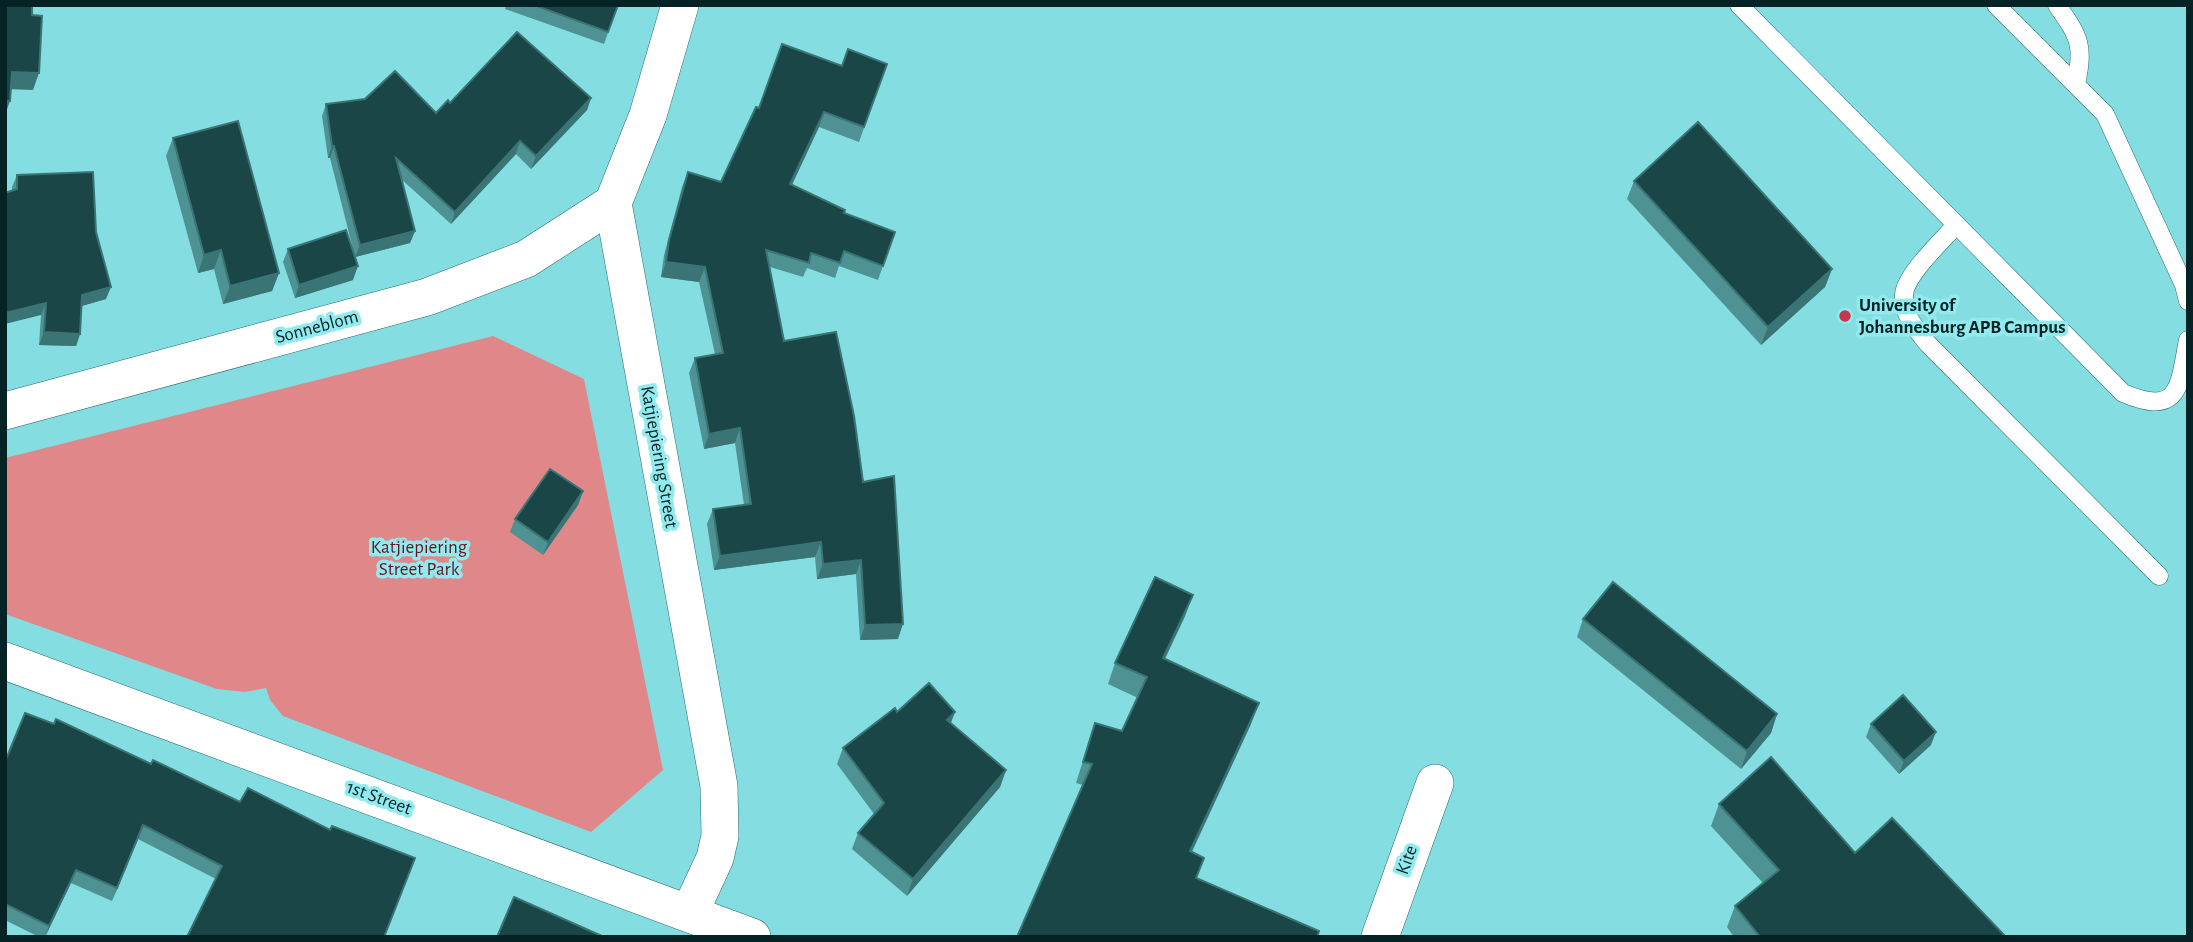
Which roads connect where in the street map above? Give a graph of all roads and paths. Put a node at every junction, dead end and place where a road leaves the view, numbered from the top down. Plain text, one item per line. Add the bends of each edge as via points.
1 (680, 5) edge
2 (1739, 5) edge
3 (1996, 5) edge
4 (2057, 5) edge
5 (2076, 85) junction
6 (612, 202) junction
7 (1956, 225) junction
8 (2188, 301) edge
9 (2188, 340) edge
10 (5, 411) edge
11 (2159, 576) dead end
12 (5, 661) edge
13 (1435, 783) dead end
14 (690, 912) junction
15 (752, 937) edge
16 (1380, 937) edge

1 - 6 street via 648,115
2 - 7 lane
3 - 5 lane
4 - 5 lane via 2081,46
5 - 8 lane via 2105,114
6 - 10 street, Sonneblom via 526,259 427,297
6 - 14 street, Katjiepiering Street via 719,786 720,836 715,858
7 - 9 lane via 2123,393 2157,404 2170,398 2180,380
7 - 11 lane via 1910,278 1904,296 1909,320
12 - 14 street, 1st Street
13 - 16 street, Kite
14 - 15 street, 1st Street

